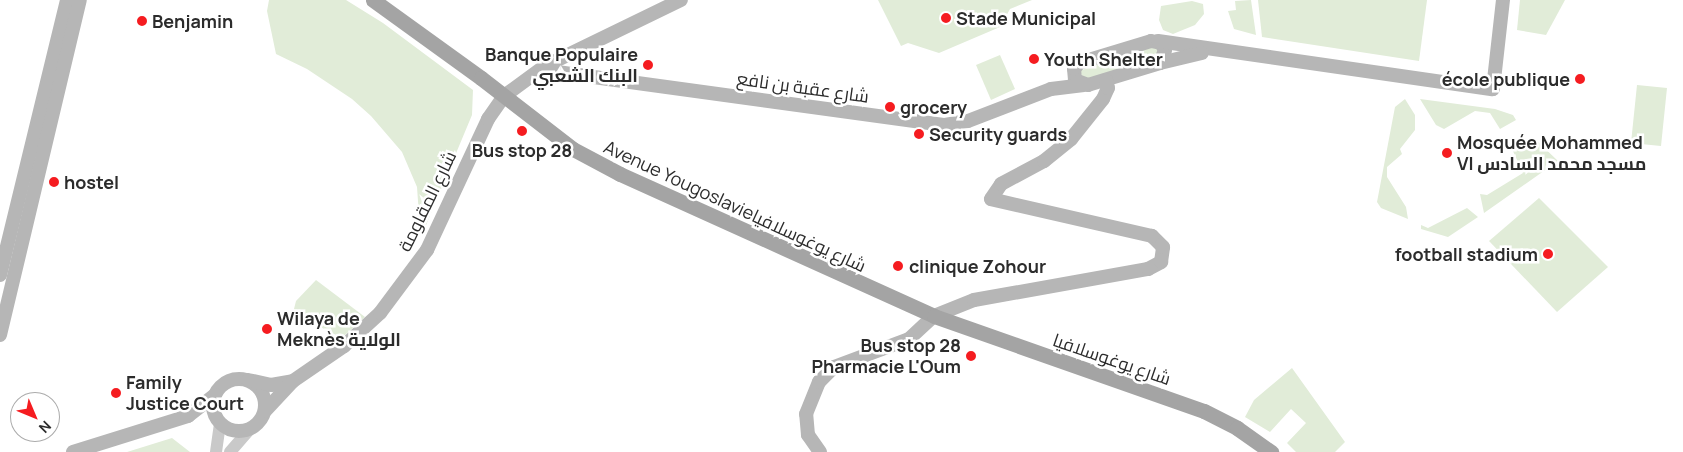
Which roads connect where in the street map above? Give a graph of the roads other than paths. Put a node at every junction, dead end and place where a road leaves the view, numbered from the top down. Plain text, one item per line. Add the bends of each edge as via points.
1 (67, 0) edge
2 (80, 0) edge
3 (373, 0) edge
4 (681, 0) edge
5 (1503, 0) edge
6 (1158, 41) junction
7 (1212, 51) junction
8 (1160, 63) junction
9 (545, 66) junction
10 (1076, 66) junction
11 (1106, 80) junction
12 (1084, 85) junction
13 (1050, 89) junction
14 (504, 96) junction
15 (0, 275) edge
16 (934, 316) junction
17 (0, 335) edge
18 (248, 380) junction
19 (293, 381) junction
20 (214, 396) junction
21 (265, 411) junction
22 (188, 416) junction
23 (220, 422) junction
24 (251, 428) junction
25 (72, 452) edge
26 (216, 452) edge
27 (230, 452) edge
28 (820, 452) edge
29 (1271, 452) edge

1 - 15 main road
2 - 17 main road
3 - 14 main road
4 - 9 main road, شارع المقاومة
5 - 7 main road via 1493,89
6 - 7 main road
6 - 8 main road via 1165,50
6 - 10 main road
7 - 8 main road
8 - 11 main road
9 - 13 main road, شارع عقبة بن نافع via 557,72 932,125 960,124
9 - 14 main road, شارع المقاومة
10 - 12 main road via 1075,80
10 - 13 main road
11 - 12 main road
11 - 16 main road via 1108,88 1103,99 1070,139 1044,161 1000,184 991,200 1152,236 1160,242 1163,257 1153,268 974,300
12 - 13 main road
14 - 16 main road, Avenue Yougoslavieشارع يوغوسلافيا via 573,149 620,174
14 - 19 main road, شارع المقاومة via 488,119 427,250 398,292 360,332
16 - 28 main road via 908,339 834,367 825,374 806,414 808,435
16 - 29 main road, شارع يوغوسلافيا via 1204,411 1237,428
18 - 19 main road, شارع المقاومة via 270,385
18 - 20 main road via 231,380
18 - 21 main road via 262,392
19 - 21 main road
20 - 22 main road
20 - 23 main road via 214,413
21 - 24 main road
22 - 23 main road
22 - 25 main road
23 - 24 main road via 238,431
23 - 26 street
24 - 27 street

